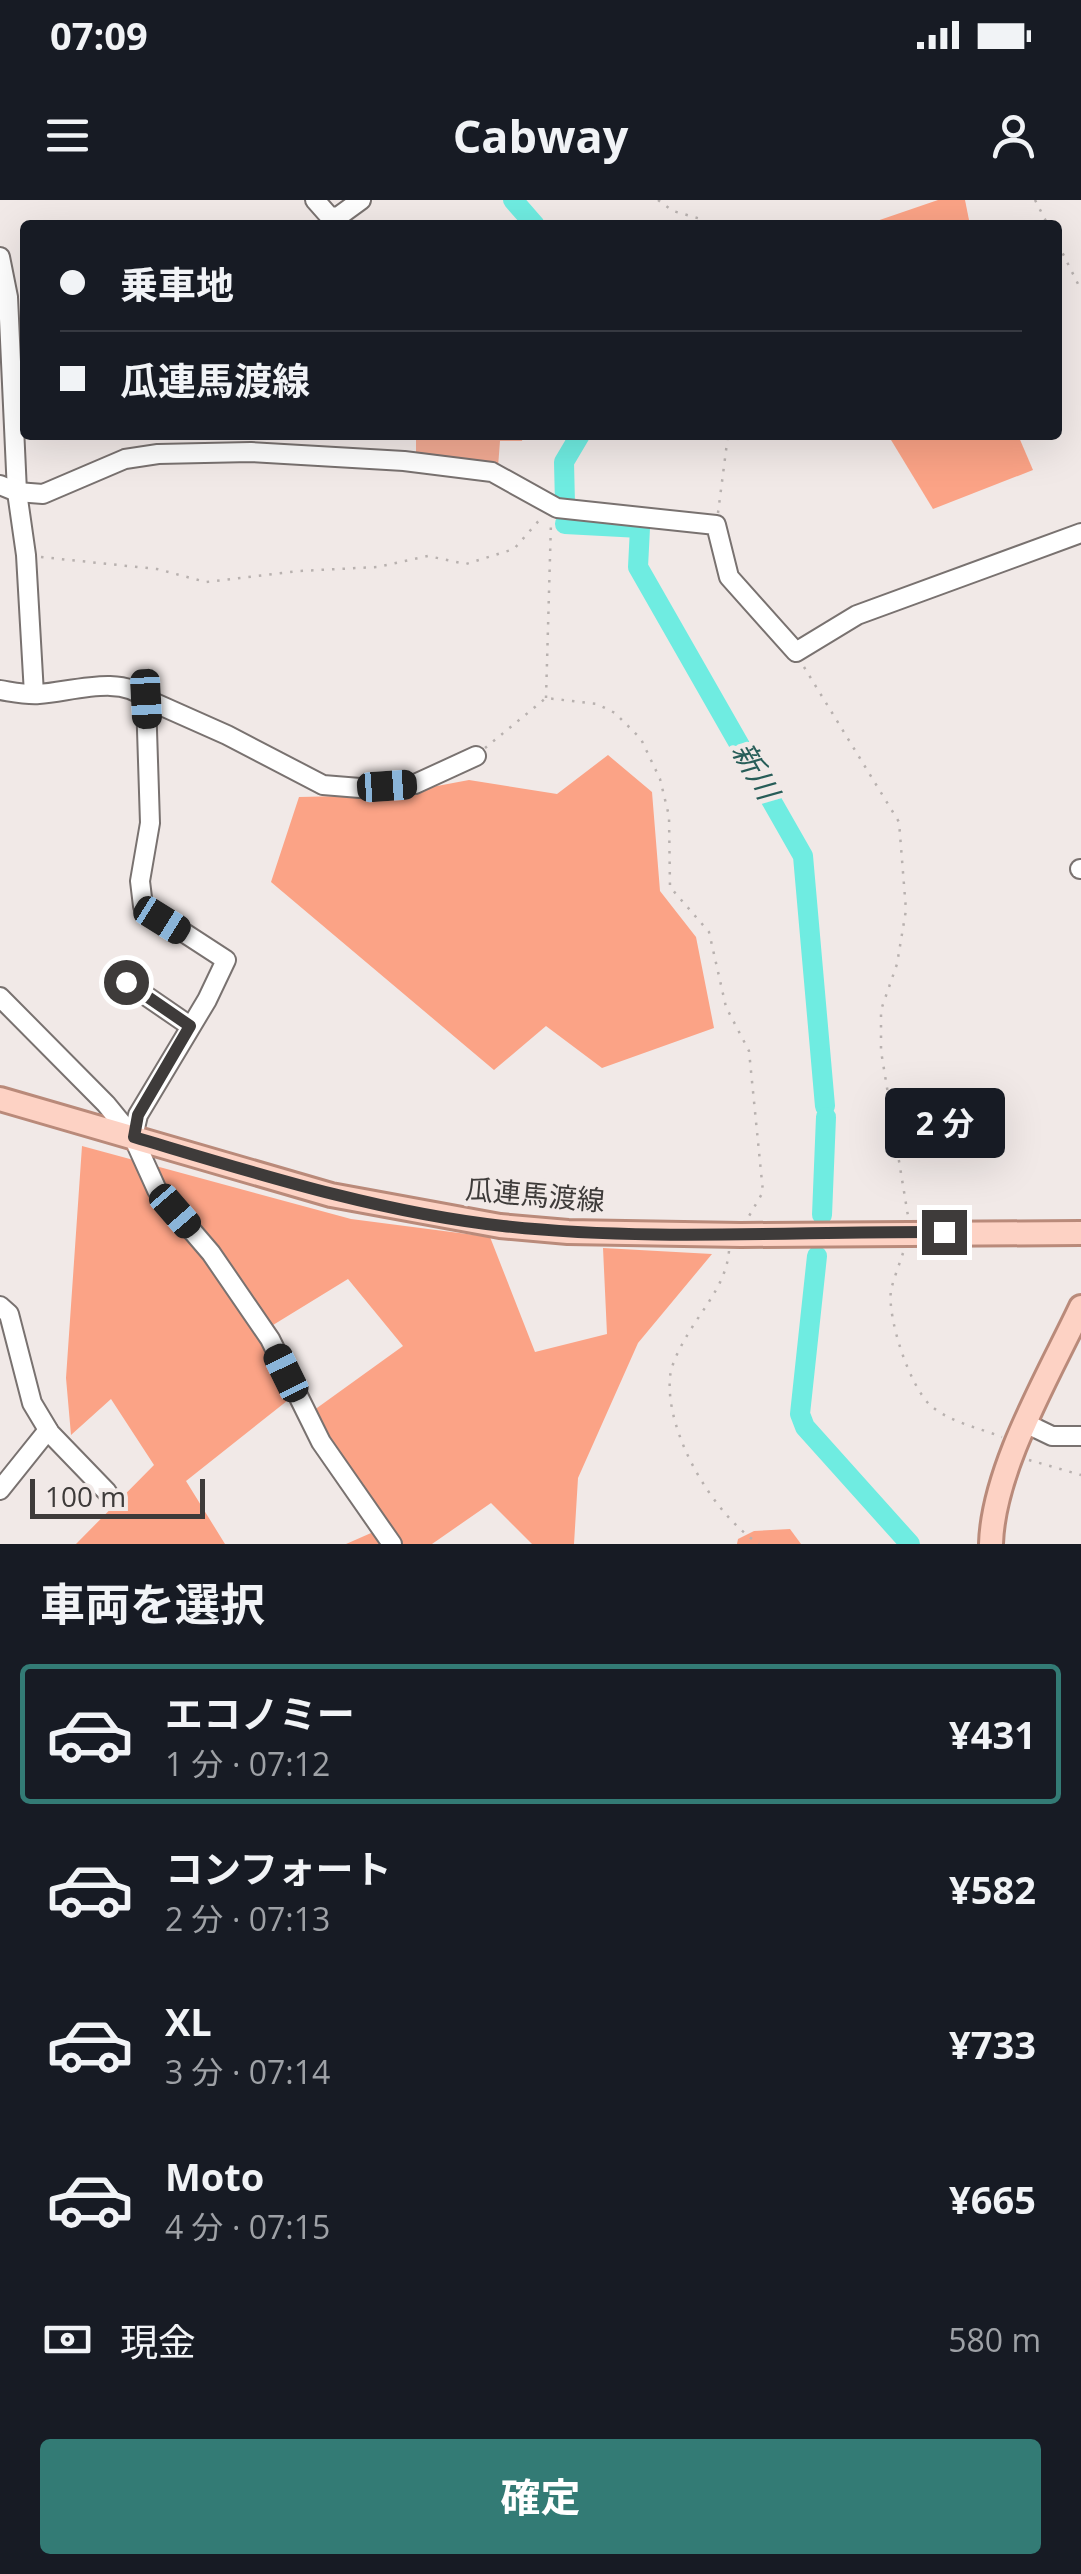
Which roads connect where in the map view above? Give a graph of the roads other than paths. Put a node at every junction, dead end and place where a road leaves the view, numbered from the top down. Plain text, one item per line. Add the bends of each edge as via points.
1 (315, 200) edge
2 (361, 200) edge
3 (0, 256) edge
4 (12, 326) edge
5 (8, 489) edge
6 (1081, 533) edge
7 (0, 690) edge
8 (34, 694) junction
9 (146, 699) junction
10 (476, 756) road end
11 (126, 982) dead end
12 (0, 997) edge
13 (190, 1026) junction
14 (0, 1098) edge
15 (134, 1137) junction
16 (1081, 1232) edge
17 (0, 1306) edge
18 (1081, 1307) edge
19 (48, 1430) junction
20 (1081, 1436) edge
21 (1019, 1440) junction
22 (0, 1490) edge
23 (107, 1492) dead end
24 (392, 1544) edge
25 (992, 1544) edge

1 - 2 street via 330,216
3 - 4 street
4 - 5 street
5 - 6 street via 43,494 125,459 158,454 251,452 492,472 552,506 716,525 729,577 796,652 857,615
5 - 8 street via 26,555
7 - 8 street
8 - 9 street via 116,686 138,690
9 - 10 street via 322,785 414,784
9 - 13 street via 150,823 140,882 143,906 226,960
11 - 13 street
12 - 15 street
13 - 15 street via 138,1115
14 - 15 main road, 瓜連馬渡線
15 - 16 main road, 瓜連馬渡線 via 332,1195 568,1232
15 - 24 street via 158,1190 270,1339 321,1442
17 - 19 street via 9,1314 32,1403
18 - 21 main road
19 - 22 street
19 - 23 street
20 - 21 street
21 - 25 main road via 1001,1488

